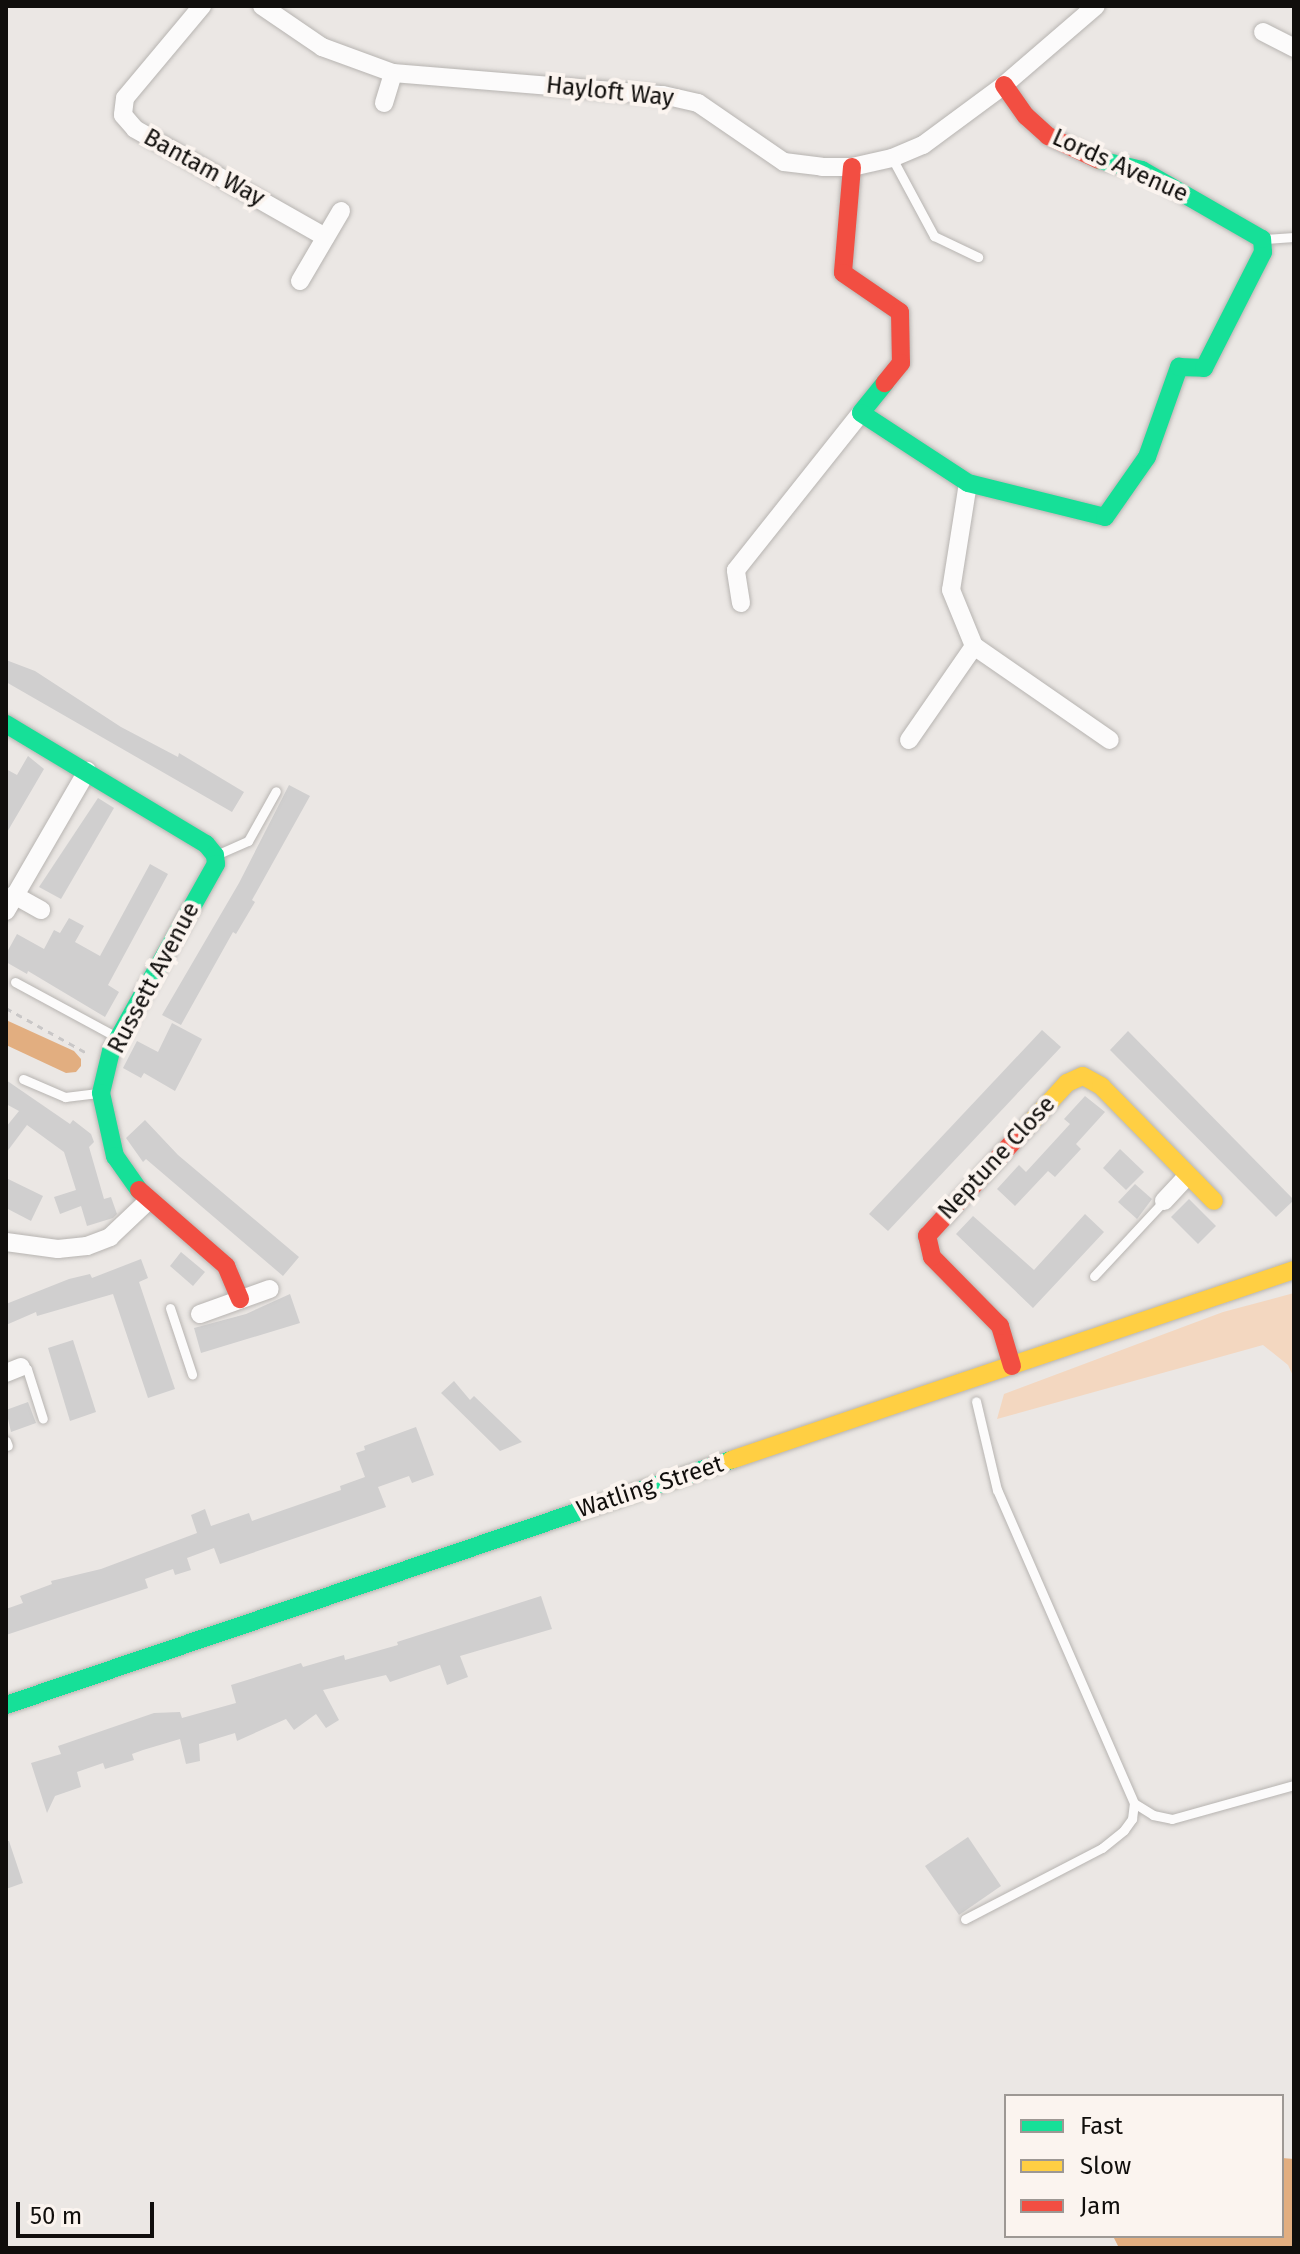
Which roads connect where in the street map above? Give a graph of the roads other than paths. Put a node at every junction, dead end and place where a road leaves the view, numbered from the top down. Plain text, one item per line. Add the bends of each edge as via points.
1 (202, 6) edge
2 (262, 6) edge
3 (1096, 6) edge
4 (1263, 32) dead end
5 (1294, 48) edge
6 (393, 73) junction
7 (1004, 85) junction
8 (384, 103) dead end
9 (892, 158) junction
10 (852, 167) junction
11 (341, 211) dead end
12 (325, 237) junction
13 (1294, 237) edge
14 (1262, 239) junction
15 (978, 257) dead end
16 (300, 281) dead end
17 (861, 413) junction
18 (968, 483) junction
19 (741, 603) dead end
20 (974, 646) junction
21 (6, 724) edge
22 (909, 740) dead end
23 (1110, 740) dead end
24 (87, 771) junction
25 (276, 791) dead end
26 (215, 855) junction
27 (10, 903) edge
28 (41, 910) dead end
29 (15, 982) dead end
30 (118, 1038) junction
31 (23, 1079) dead end
32 (101, 1093) junction
33 (1188, 1175) junction
34 (148, 1201) junction
35 (1164, 1201) joint
36 (1214, 1201) dead end
37 (6, 1244) edge
38 (1294, 1270) edge
39 (1094, 1276) dead end
40 (270, 1289) dead end
41 (240, 1299) junction
42 (170, 1308) dead end
43 (200, 1314) joint
44 (176, 1322) junction
45 (1012, 1366) junction
46 (14, 1370) edge
47 (192, 1374) dead end
48 (976, 1401) dead end
49 (43, 1419) dead end
50 (6, 1705) edge
51 (1294, 1785) edge
52 (1134, 1803) junction
53 (965, 1919) dead end

1 - 12 street, Bantam Way via 125,98 123,115 135,129
2 - 6 street, Hayloft Way via 322,47
3 - 7 street, Hayloft Way
4 - 5 street
6 - 8 street
6 - 10 street, Hayloft Way via 663,95 698,103 784,162
7 - 9 street, Hayloft Way via 923,145
7 - 14 main road, Lords Avenue via 1048,136 1094,159 1142,170
9 - 10 street, Hayloft Way
9 - 15 lane via 934,236
10 - 17 main road via 843,273 900,312 901,363
11 - 12 street
12 - 16 street
13 - 14 lane
14 - 18 main road via 1263,252 1204,368 1179,367 1147,457 1105,517
17 - 18 main road
17 - 19 street via 736,570
18 - 20 street via 951,590
20 - 22 street
20 - 23 street
21 - 24 main road
24 - 26 main road via 206,844
24 - 27 street
25 - 26 lane via 248,841
26 - 30 main road, Russett Avenue via 216,864
27 - 28 street
29 - 30 lane
30 - 32 main road, Russett Avenue
31 - 32 lane via 65,1097
32 - 34 main road, Russett Avenue via 115,1156
33 - 35 street
33 - 36 main road, Neptune Close
33 - 45 main road, Neptune Close via 1101,1086 1083,1076 1067,1083 934,1225 927,1236 932,1257 1000,1326
34 - 37 street via 110,1237 87,1246
34 - 41 main road, Russett Avenue via 226,1266
35 - 39 lane
38 - 45 main road, Watling Street
40 - 41 street
41 - 43 street
42 - 44 lane
43 - 44 lane
44 - 47 lane
45 - 50 main road, Watling Street
46 - 49 lane via 27,1369
48 - 52 lane via 997,1490
51 - 52 lane via 1172,1819
52 - 53 lane via 1132,1819 1102,1848

